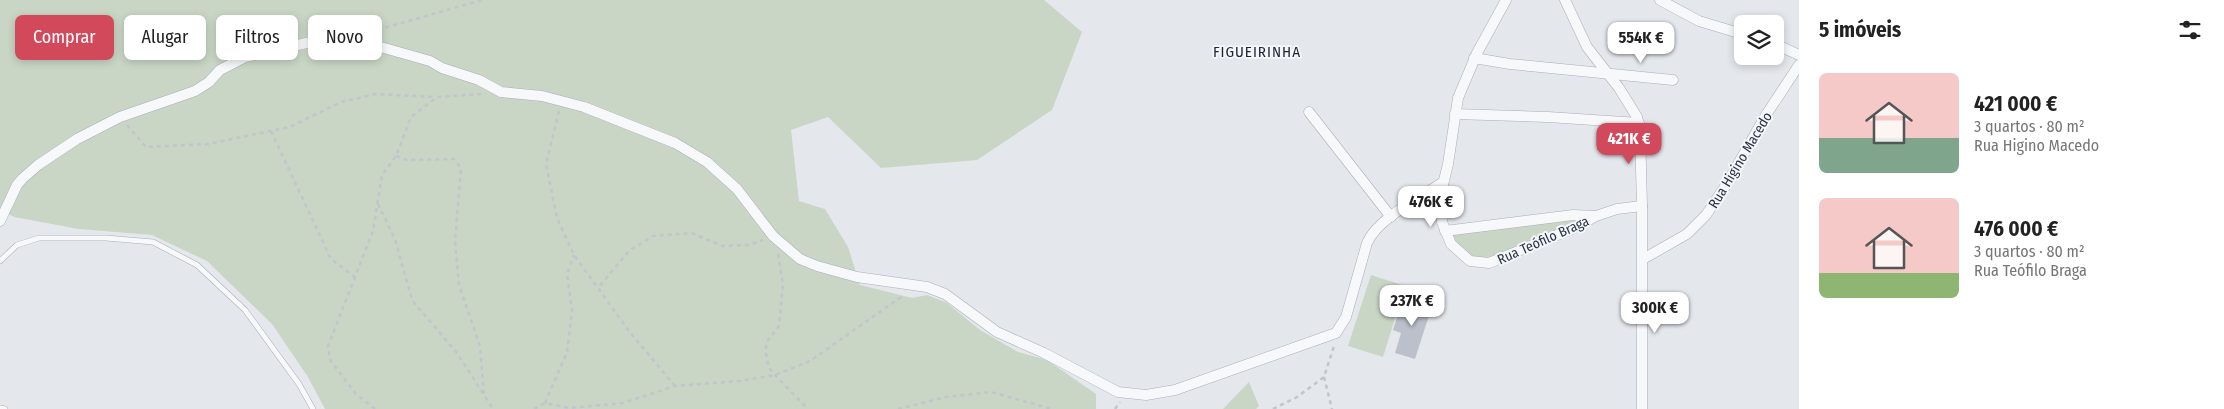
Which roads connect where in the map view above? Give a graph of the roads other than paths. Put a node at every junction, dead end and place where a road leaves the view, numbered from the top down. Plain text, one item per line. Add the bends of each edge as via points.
1 (1506, 0) edge
2 (1565, 0) edge
3 (1660, 0) edge
4 (1734, 32) edge
5 (1784, 48) edge
6 (1799, 55) edge
7 (1474, 58) junction
8 (1799, 65) edge
9 (1606, 72) junction
10 (1673, 80) dead end
11 (1310, 112) dead end
12 (1454, 114) junction
13 (1639, 123) junction
14 (1443, 182) junction
15 (1642, 206) junction
16 (1596, 216) junction
17 (1391, 217) junction
18 (0, 221) edge
19 (1445, 231) junction
20 (1642, 259) junction
21 (0, 261) edge
22 (0, 408) edge
23 (5, 409) edge
24 (313, 409) edge
25 (1642, 409) edge

1 - 7 street, Rua Teófilo Braga
2 - 9 street via 1587,47
3 - 4 street via 1699,21
5 - 6 street
7 - 9 street
7 - 12 street, Rua Teófilo Braga
8 - 20 street, Rua Higino Macedo via 1706,216 1687,234
9 - 10 street
9 - 13 street
11 - 17 street
12 - 13 street
12 - 14 street, Rua Teófilo Braga
13 - 15 street
14 - 17 street
14 - 19 street, Rua Teófilo Braga via 1440,210
15 - 16 street, Rua Teófilo Braga
15 - 20 street
16 - 19 street, Rua Teófilo Braga via 1572,215
16 - 19 street, Rua Teófilo Braga via 1577,227 1483,264 1464,258 1451,244
17 - 18 street via 1370,237 1346,317 1336,333 1189,386 1157,394 1118,392 997,332 945,294 836,272 800,259 777,240 737,189 707,162 676,143 584,107 542,96 502,92 430,61 342,39 311,42 245,57 220,70 195,90 120,117 77,139 38,165 17,185
20 - 25 street
21 - 24 lane via 17,245 39,238 153,242 197,265 245,310 300,384
22 - 23 lane

